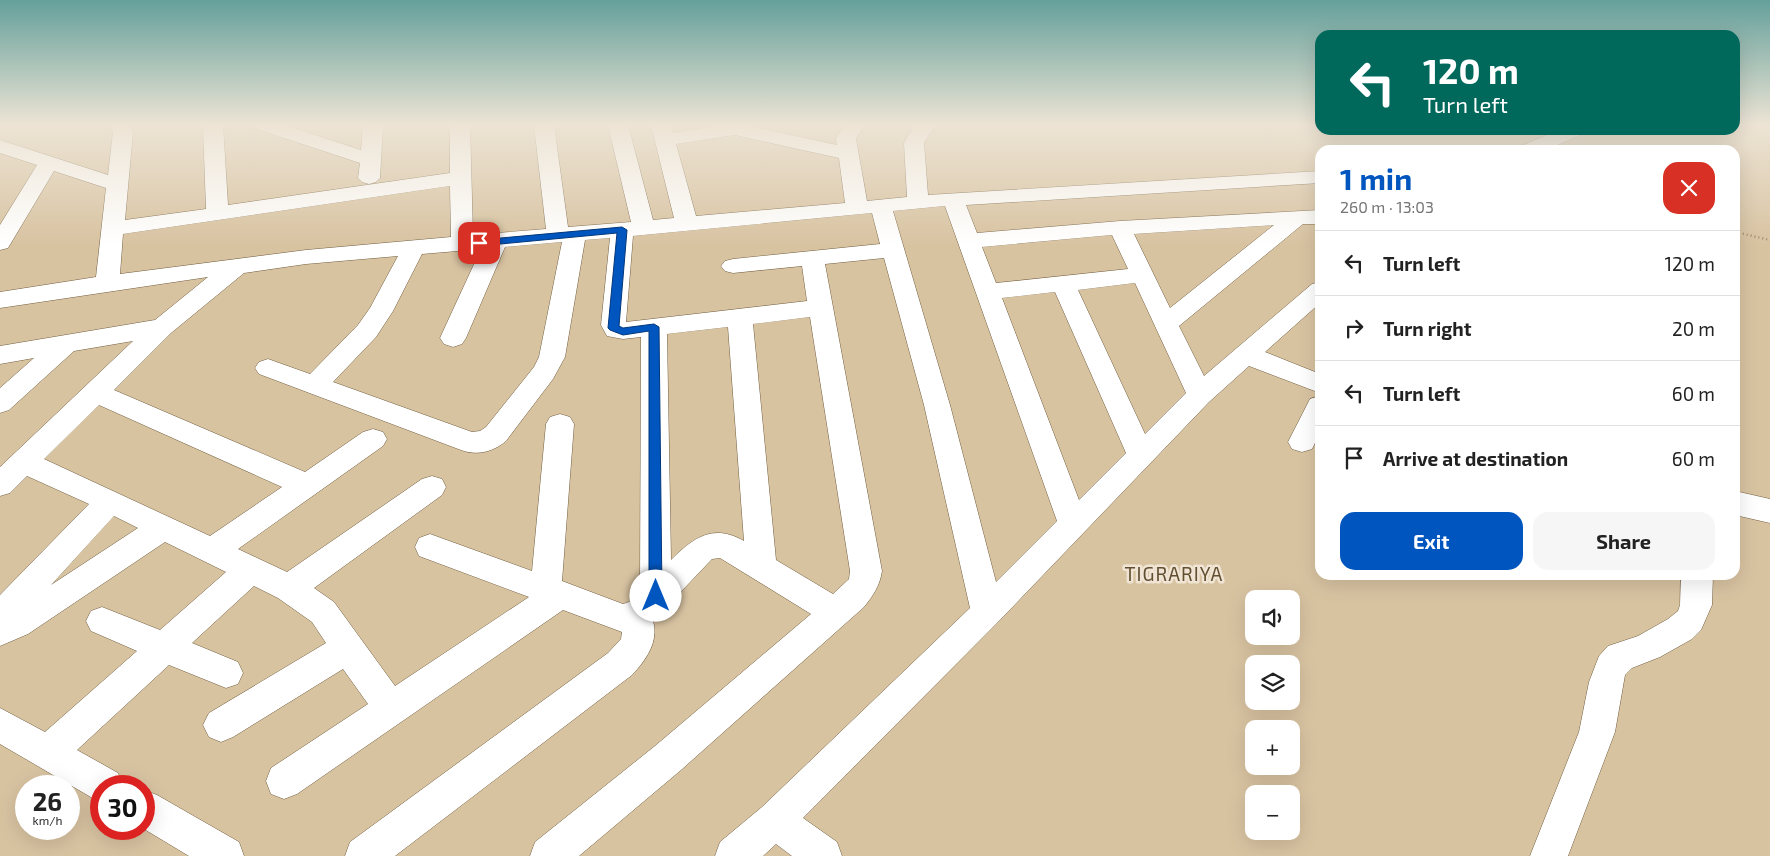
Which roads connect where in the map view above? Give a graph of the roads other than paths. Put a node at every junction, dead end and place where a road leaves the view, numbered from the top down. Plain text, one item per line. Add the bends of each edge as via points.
1 (47, 165) edge
2 (51, 165) edge
3 (119, 165) edge
4 (215, 165) edge
5 (370, 165) edge
6 (461, 165) edge
7 (552, 165) edge
8 (624, 165) edge
9 (672, 165) edge
10 (852, 165) edge
11 (915, 165) edge
12 (1315, 177) edge
13 (461, 178) junction
14 (117, 184) junction
15 (368, 192) junction
16 (953, 199) junction
17 (918, 202) junction
18 (869, 207) junction
19 (217, 214) junction
20 (1309, 217) edge
21 (687, 224) junction
22 (1120, 228) junction
23 (112, 229) junction
24 (633, 229) junction
25 (567, 235) junction
26 (496, 241) junction
27 (968, 241) junction
28 (0, 243) edge
29 (462, 244) junction
30 (414, 248) junction
31 (894, 250) junction
32 (812, 258) junction
33 (237, 266) junction
34 (733, 266) dead end
35 (1143, 276) junction
36 (107, 283) junction
37 (1063, 284) junction
38 (988, 292) junction
39 (1315, 294) edge
40 (0, 300) edge
41 (821, 308) junction
42 (740, 317) junction
43 (1166, 324) junction
44 (162, 327) junction
45 (654, 327) junction
46 (454, 338) dead end
47 (66, 344) junction
48 (0, 355) edge
49 (1246, 355) junction
50 (268, 368) dead end
51 (1315, 382) edge
52 (315, 385) junction
53 (94, 392) junction
54 (1200, 394) junction
55 (0, 403) edge
56 (560, 424) dead end
57 (374, 439) dead end
58 (1141, 455) junction
59 (23, 462) junction
60 (307, 485) junction
61 (0, 486) edge
62 (432, 486) dead end
63 (110, 502) junction
64 (1740, 504) edge
65 (1770, 511) edge
66 (1073, 524) junction
67 (163, 527) junction
68 (430, 547) dead end
69 (212, 551) junction
70 (761, 567) junction
71 (250, 570) junction
72 (1697, 580) edge
73 (289, 588) junction
74 (553, 592) junction
75 (645, 606) junction
76 (835, 612) junction
77 (986, 612) junction
78 (0, 617) edge
79 (102, 621) dead end
80 (0, 632) edge
81 (165, 647) junction
82 (348, 648) junction
83 (226, 672) dead end
84 (391, 709) junction
85 (0, 725) edge
86 (221, 725) dead end
87 (48, 753) junction
88 (90, 777) edge
89 (284, 781) dead end
90 (155, 814) edge
91 (775, 820) junction
92 (226, 856) edge
93 (364, 856) edge
94 (549, 856) edge
95 (734, 856) edge
96 (824, 856) edge
97 (1549, 856) edge

1 - 28 street
2 - 14 street
3 - 14 street
4 - 19 street
5 - 15 street
6 - 13 street
7 - 25 street
8 - 24 street
9 - 21 street
10 - 18 street
11 - 17 street
12 - 16 street
13 - 15 street
13 - 29 street
14 - 23 street
15 - 19 street
16 - 17 street
16 - 27 street
17 - 18 street
18 - 21 street
18 - 31 street
19 - 23 street
20 - 22 street
20 - 43 street
21 - 24 street
22 - 27 street
22 - 35 street
23 - 36 street
24 - 25 street
24 - 45 street via 613,328 623,331
25 - 26 street
25 - 52 street via 552,357 544,372 487,441 471,443
26 - 29 street
26 - 46 street
27 - 38 street
29 - 30 street
30 - 33 street
30 - 52 street via 367,331
31 - 32 street
31 - 77 street via 937,405
32 - 34 street
32 - 41 street
33 - 36 street
33 - 44 street
35 - 37 street
35 - 43 street
36 - 40 street
37 - 38 street
37 - 58 street
38 - 66 street
39 - 49 street
41 - 42 street
41 - 76 street via 866,571 862,588
42 - 45 street
42 - 70 street
43 - 54 street
44 - 47 street
44 - 53 street
45 - 75 street
47 - 48 street
47 - 55 street
49 - 51 street
49 - 54 street
50 - 52 street
53 - 59 street
53 - 60 street
54 - 58 street
56 - 74 street
57 - 60 street
58 - 66 street
59 - 61 street
59 - 63 street
60 - 69 street
62 - 73 street
63 - 67 street
63 - 78 street
64 - 65 street
66 - 77 street
67 - 69 street
67 - 80 street
68 - 74 street
69 - 71 street
70 - 75 street via 726,546 707,546
70 - 76 street
71 - 73 street
71 - 81 street
72 - 97 street via 1696,605 1690,620 1680,630 1620,657 1611,667 1597,732
73 - 82 street via 323,612
74 - 75 street via 623,618
74 - 84 street
75 - 93 street via 638,640 633,651 620,664
76 - 94 street via 668,758
77 - 91 street
79 - 81 street
81 - 83 street
81 - 87 street
82 - 84 street
82 - 86 street
84 - 89 street
85 - 87 street
87 - 88 street
90 - 92 street
91 - 95 street
91 - 96 street

